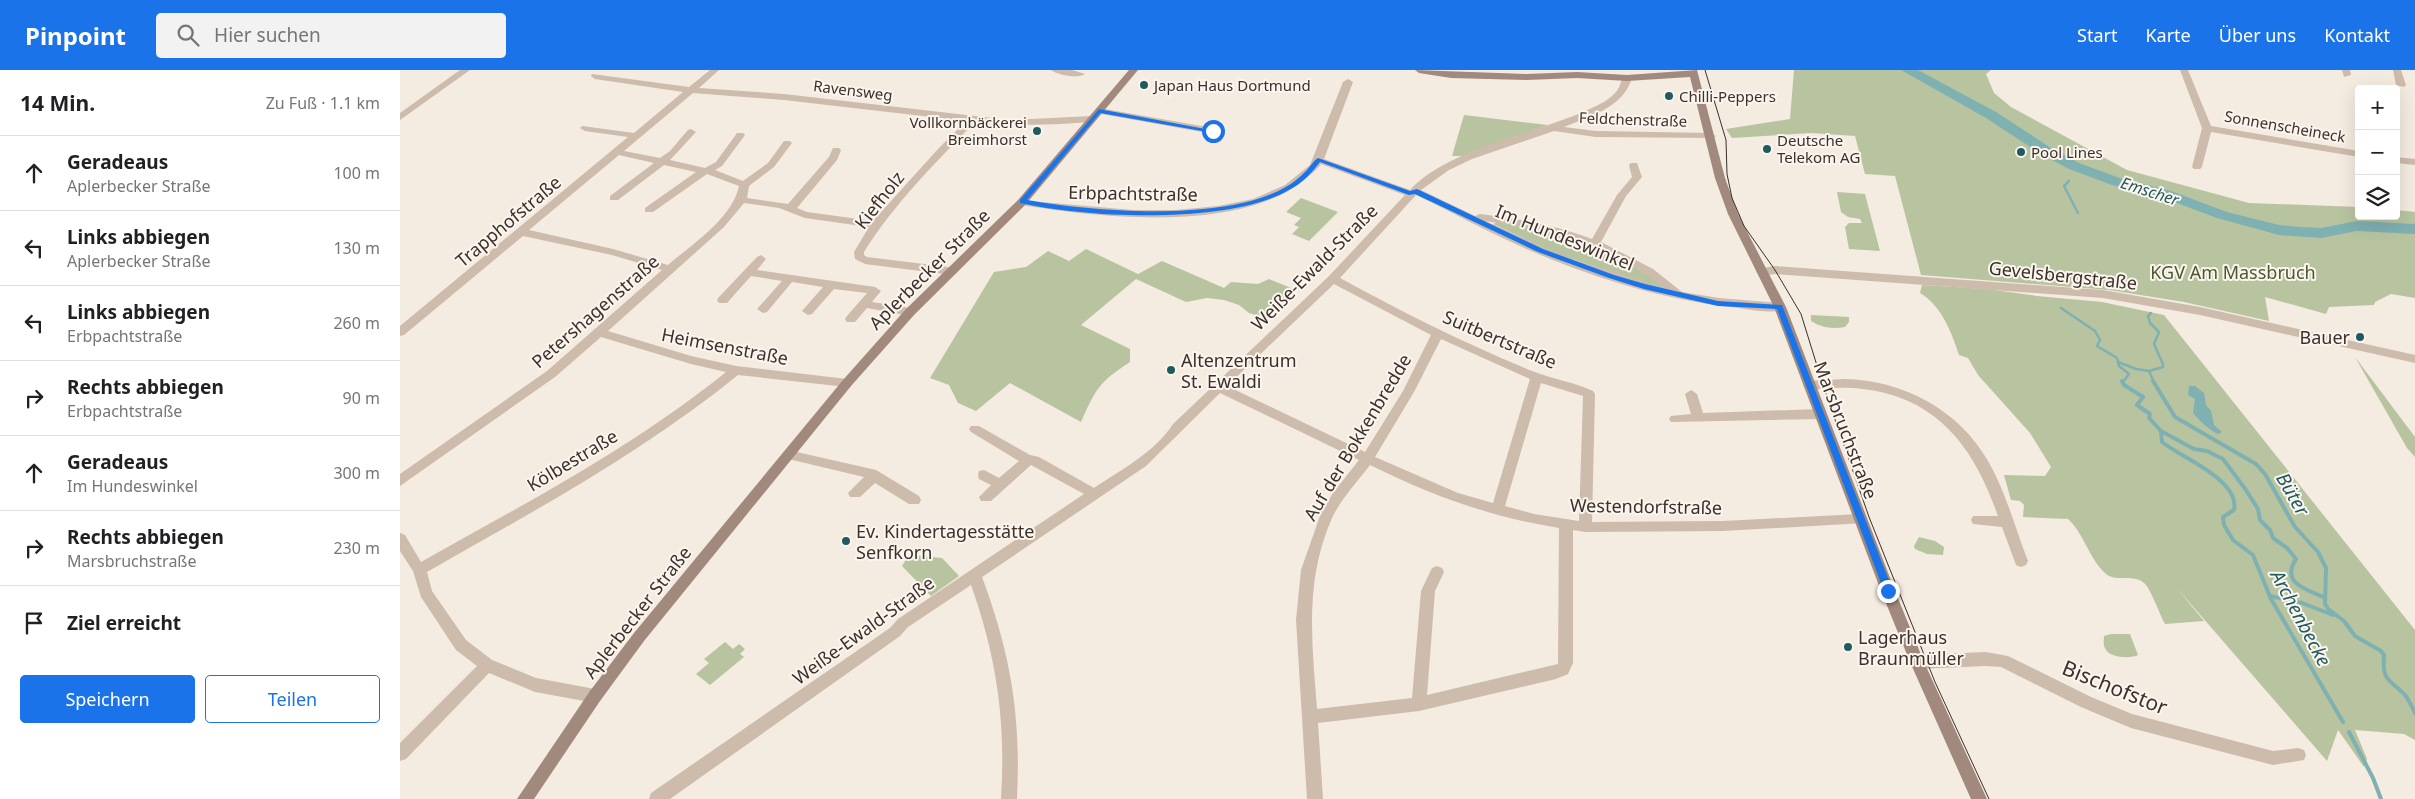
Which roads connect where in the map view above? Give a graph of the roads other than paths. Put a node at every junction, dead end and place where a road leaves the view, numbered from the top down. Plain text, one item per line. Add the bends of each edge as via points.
1 (466, 70) edge
2 (715, 70) edge
3 (1054, 70) edge
4 (1134, 70) edge
5 (1419, 70) edge
6 (2184, 70) edge
7 (2396, 70) edge
8 (1694, 72) edge
9 (1555, 73) edge
10 (1081, 74) dead end
11 (595, 76) dead end
12 (1627, 78) junction
13 (610, 79) junction
14 (1348, 82) dead end
15 (2402, 85) dead end
16 (599, 87) dead end
17 (692, 90) junction
18 (1095, 115) junction
19 (400, 117) edge
20 (973, 119) junction
21 (586, 128) dead end
22 (1553, 128) junction
23 (2207, 128) junction
24 (1213, 131) dead end
25 (691, 132) dead end
26 (740, 135) dead end
27 (637, 136) junction
28 (1711, 136) junction
29 (787, 143) dead end
30 (836, 150) dead end
31 (618, 152) junction
32 (2355, 153) edge
33 (1318, 160) junction
34 (2400, 160) edge
35 (663, 161) junction
36 (2415, 162) edge
37 (1634, 166) dead end
38 (2197, 167) dead end
39 (706, 171) junction
40 (744, 185) junction
41 (1413, 192) junction
42 (614, 198) dead end
43 (741, 200) junction
44 (1022, 202) junction
45 (790, 209) junction
46 (649, 210) dead end
47 (1470, 216) junction
48 (876, 225) junction
49 (521, 232) junction
50 (1596, 242) junction
51 (761, 259) dead end
52 (670, 269) junction
53 (952, 271) junction
54 (749, 272) junction
55 (1762, 272) junction
56 (790, 278) junction
57 (1333, 279) junction
58 (831, 285) junction
59 (1678, 294) junction
60 (723, 300) dead end
61 (864, 304) junction
62 (1780, 307) junction
63 (763, 309) dead end
64 (808, 311) dead end
65 (910, 312) junction
66 (851, 319) dead end
67 (400, 332) edge
68 (599, 332) junction
69 (1438, 333) junction
70 (2415, 359) edge
71 (736, 370) junction
72 (1537, 378) junction
73 (847, 383) junction
74 (1809, 385) junction
75 (1218, 387) junction
76 (1691, 394) dead end
77 (1820, 414) junction
78 (1698, 418) junction
79 (1675, 419) dead end
80 (975, 429) dead end
81 (788, 455) junction
82 (1368, 458) junction
83 (1028, 460) junction
84 (984, 475) dead end
85 (875, 476) junction
86 (400, 481) edge
87 (1001, 485) junction
88 (855, 493) dead end
89 (1093, 493) junction
90 (986, 498) dead end
91 (914, 500) dead end
92 (1497, 510) junction
93 (1860, 519) junction
94 (1978, 520) dead end
95 (2006, 522) junction
96 (1566, 525) junction
97 (1585, 527) junction
98 (400, 539) edge
99 (2021, 561) dead end
100 (419, 570) junction
101 (1437, 572) dead end
102 (974, 574) junction
103 (1917, 662) junction
104 (487, 665) junction
105 (595, 696) junction
106 (1419, 704) junction
107 (1309, 717) junction
108 (400, 754) edge
109 (2298, 755) dead end
110 (525, 799) edge
111 (657, 799) edge
112 (1009, 799) edge
113 (1315, 799) edge
114 (1979, 799) edge

1 - 19 street
2 - 17 street, Trapphofstraße
3 - 10 street
4 - 18 street, Aplerbecker Straße
5 - 9 street via 1450,75 1527,78
6 - 23 street
7 - 15 street
8 - 12 street
8 - 28 street, Marsbruchstraße
9 - 12 street
11 - 13 street, Ravensweg
12 - 22 street, Weiße-Ewald-Straße via 1624,88 1613,101
13 - 16 street
13 - 17 street, Ravensweg
14 - 33 street, Erbpachtstraße
17 - 20 street, Ravensweg
17 - 27 street, Trapphofstraße
18 - 20 street, Ravensweg via 1035,123
18 - 24 street
18 - 44 street, Aplerbecker Straße
20 - 48 street, Kiefholz
21 - 27 street
22 - 28 street, Feldchenstraße via 1596,134
22 - 41 street, Weiße-Ewald-Straße via 1458,162
23 - 32 street, Sonnenscheineck
23 - 38 street
25 - 35 street
26 - 39 street via 719,164
27 - 31 street, Trapphofstraße
28 - 55 street, Marsbruchstraße via 1720,178 1733,214
29 - 40 street via 770,165
30 - 45 street via 834,158
31 - 35 street
31 - 49 street, Trapphofstraße
33 - 41 street
33 - 44 street, Erbpachtstraße via 1309,172 1287,189 1232,207 1191,212 1130,213 1070,210
34 - 36 street
35 - 39 street
35 - 42 street
37 - 50 street via 1637,178 1622,195
39 - 40 street
39 - 46 street
40 - 43 street, Petershagenstraße
41 - 47 street, Im Hundeswinkel
41 - 57 street, Weiße-Ewald-Straße
43 - 45 street
43 - 52 street, Petershagenstraße via 720,224
44 - 53 street, Aplerbecker Straße
45 - 48 street via 805,215
47 - 50 street, Im Hundeswinkel via 1518,223
47 - 59 street, Im Hundeswinkel via 1567,261 1644,287
48 - 53 street, Kiefholz via 859,257
49 - 52 street via 614,252
49 - 67 street, Trapphofstraße
50 - 59 street, Im Hundeswinkel via 1663,280
51 - 54 street
52 - 68 street, Petershagenstraße
53 - 65 street, Aplerbecker Straße
54 - 56 street
54 - 60 street
55 - 62 street, Marsbruchstraße
55 - 70 street, Gevelsbergstraße via 1775,270 2103,294 2200,311
56 - 58 street
56 - 63 street
57 - 69 street, Suitbertstraße
57 - 75 street, Weiße-Ewald-Straße
58 - 61 street via 874,292
58 - 64 street
59 - 62 street, Im Hundeswinkel via 1718,304
61 - 65 street
61 - 66 street
62 - 74 street, Marsbruchstraße
65 - 73 street, Aplerbecker Straße
68 - 71 street, Heimsenstraße via 660,352
68 - 86 street, Petershagenstraße via 538,384
69 - 72 street, Suitbertstraße
69 - 82 street, Auf der Bokkenbredde via 1408,392
71 - 73 street, Heimsenstraße
71 - 100 street, Kölbestraße via 712,391 625,451
72 - 92 street
72 - 97 street, Suitbertstraße via 1576,387 1589,394
73 - 81 street, Aplerbecker Straße
74 - 77 street, Marsbruchstraße
74 - 95 street via 1867,385 1904,396 1937,413 1963,435 1982,462
75 - 82 street, Westendorfstraße
75 - 89 street, Weiße-Ewald-Straße via 1177,427 1172,436 1141,463 1125,476
76 - 78 street
77 - 78 street
77 - 93 street, Marsbruchstraße
78 - 79 street
80 - 83 street
81 - 85 street
81 - 105 street, Aplerbecker Straße via 663,607
82 - 92 street, Westendorfstraße via 1455,498
82 - 107 street, Auf der Bokkenbredde via 1326,518 1308,570 1303,620
83 - 87 street
83 - 89 street via 1034,460
84 - 87 street
85 - 88 street
85 - 91 street
87 - 90 street
89 - 102 street, Weiße-Ewald-Straße
92 - 96 street, Westendorfstraße
93 - 97 street, Westendorfstraße via 1723,526
93 - 103 street, Marsbruchstraße
94 - 95 street
95 - 99 street
96 - 97 street, Westendorfstraße
96 - 106 street via 1566,663 1562,669
98 - 100 street
100 - 104 street via 426,593 438,613 461,644
101 - 106 street via 1428,591
102 - 111 street, Weiße-Ewald-Straße
102 - 112 street via 990,616 1006,678 1010,719
103 - 109 street, Bischofstor via 2003,661 2131,721 2273,758
103 - 114 street, Marsbruchstraße
104 - 105 street via 536,685
104 - 108 street
105 - 110 street, Aplerbecker Straße
106 - 107 street
107 - 113 street, Auf der Bokkenbredde

